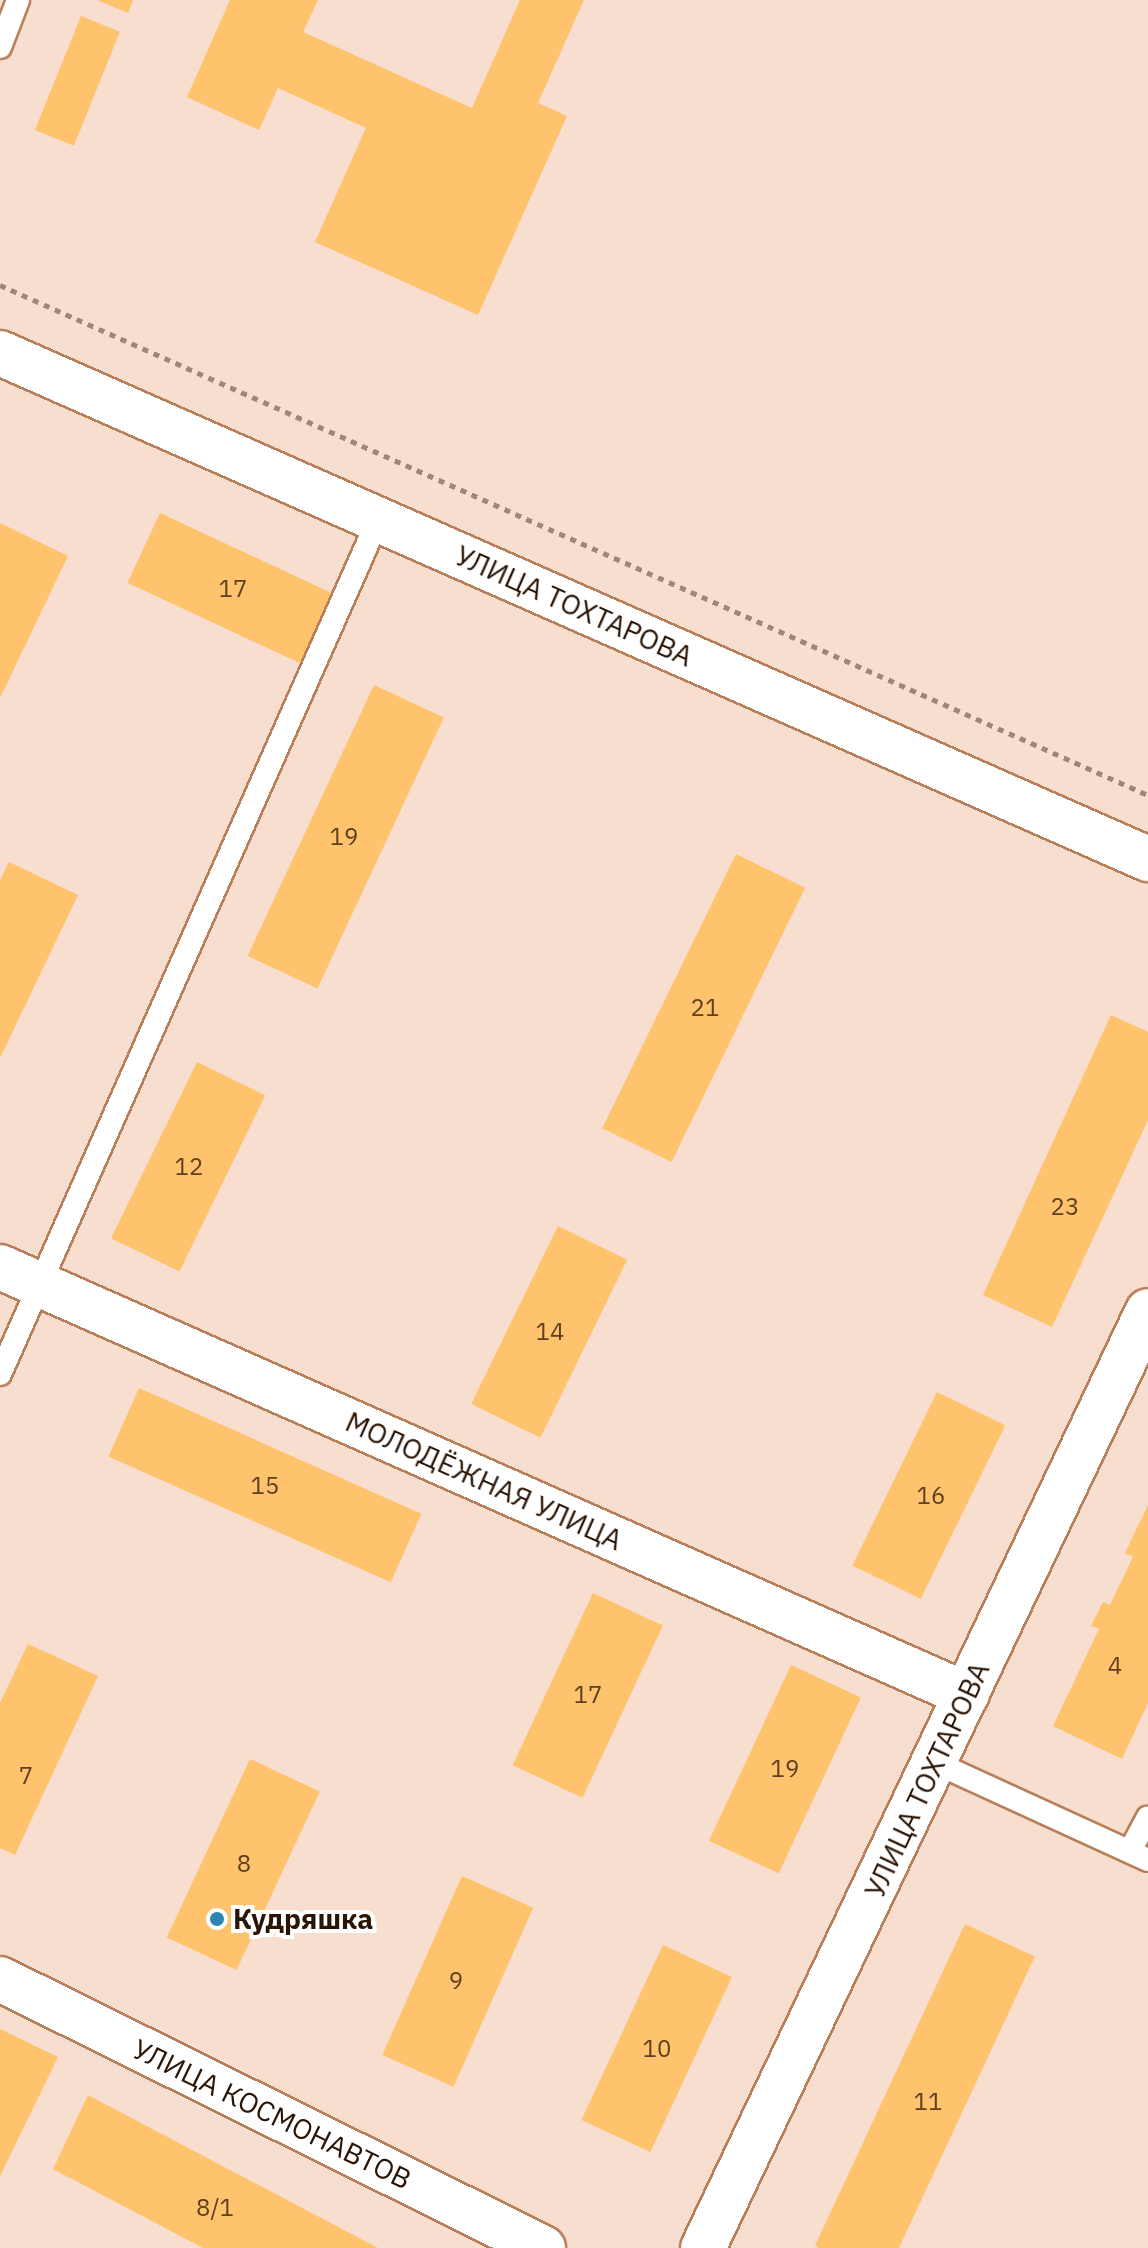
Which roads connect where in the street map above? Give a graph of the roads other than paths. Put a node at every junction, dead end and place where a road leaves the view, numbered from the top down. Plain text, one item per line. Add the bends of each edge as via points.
1 (18, 0) edge
2 (0, 47) edge
3 (0, 353) edge
4 (378, 520) junction
5 (1148, 859) edge
6 (0, 1267) edge
7 (40, 1284) junction
8 (1148, 1311) edge
9 (0, 1374) edge
10 (967, 1695) junction
11 (936, 1763) junction
12 (1148, 1817) edge
13 (1139, 1856) edge
14 (0, 1979) edge
15 (543, 2248) edge
16 (703, 2248) edge

1 - 2 lane
3 - 4 street, УЛИЦА ТОХТАРОВА
4 - 5 street, УЛИЦА ТОХТАРОВА
4 - 7 lane
6 - 7 street, МОЛОДЁЖНАЯ УЛИЦА
7 - 9 lane
7 - 10 street, МОЛОДЁЖНАЯ УЛИЦА
8 - 10 street, УЛИЦА ТОХТАРОВА
10 - 11 street, УЛИЦА ТОХТАРОВА
11 - 13 lane
11 - 16 street, УЛИЦА ТОХТАРОВА
12 - 13 lane
14 - 15 street, УЛИЦА КОСМОНАВТОВ

